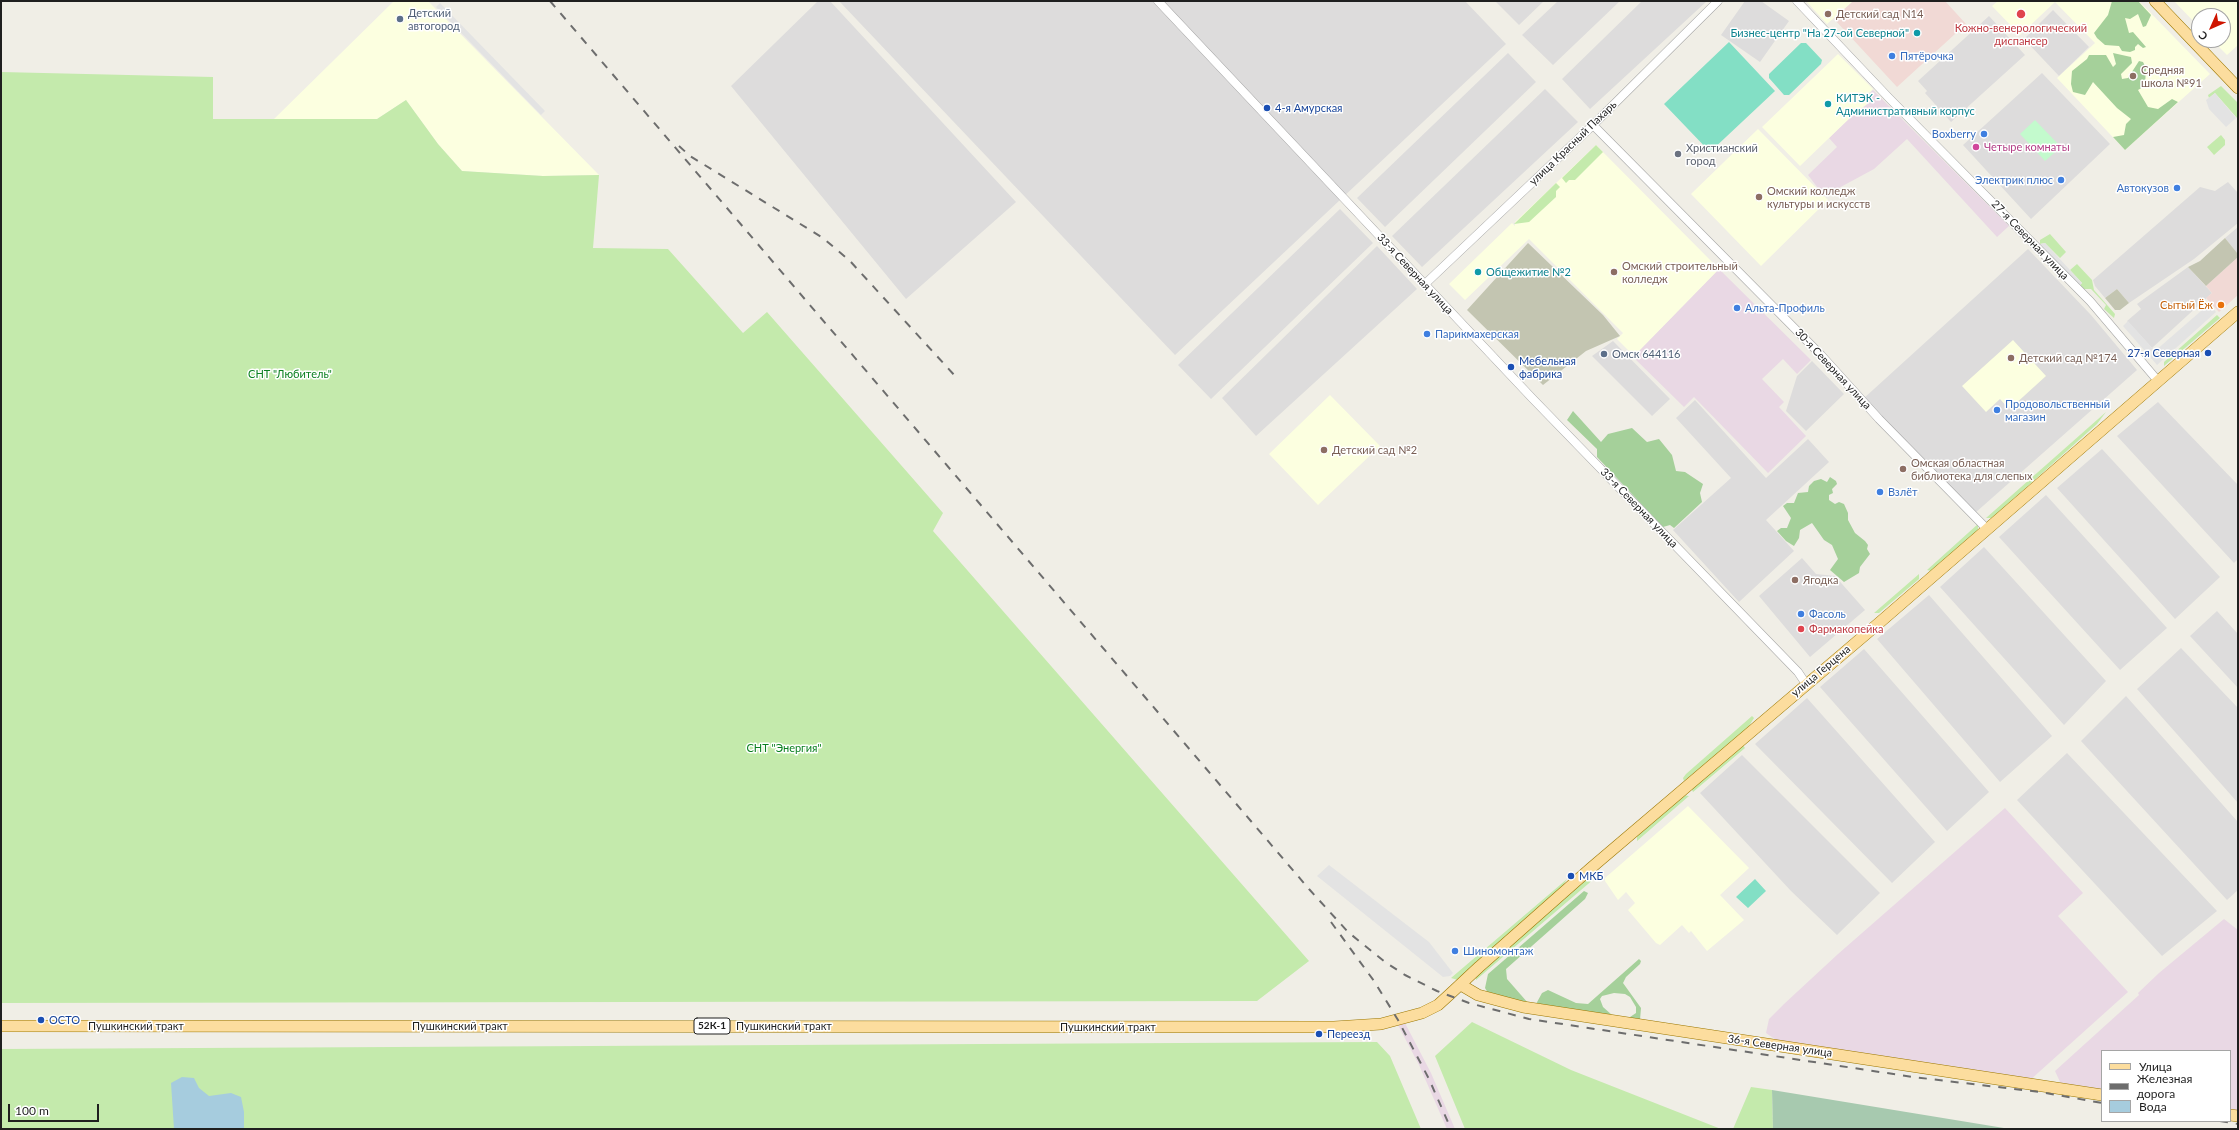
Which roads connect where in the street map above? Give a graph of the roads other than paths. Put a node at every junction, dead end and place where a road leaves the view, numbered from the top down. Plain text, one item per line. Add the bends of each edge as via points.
1 (1158, 1) edge
2 (1718, 1) edge
3 (1797, 1) edge
4 (2155, 1) edge
5 (2238, 88) edge
6 (1593, 125) junction
7 (1425, 284) junction
8 (2238, 312) edge
9 (2158, 381) junction
10 (1987, 529) junction
11 (1806, 684) junction
12 (1461, 985) junction
13 (1422, 1013) joint
14 (1, 1026) edge
15 (2101, 1095) edge

1 - 7 street, 33-я Северная улица
2 - 6 street, улица Красный Пахарь
3 - 9 street, 27-я Северная улица via 2090,302
4 - 5 main road
6 - 7 street, улица Красный Пахарь
6 - 10 street, 30-я Северная улица via 1821,355 1891,432
7 - 11 street, 33-я Северная улица via 1798,672
8 - 9 main road, улица Герцена
9 - 10 main road, улица Герцена
10 - 11 main road, улица Герцена
11 - 12 main road, улица Герцена via 1586,873
12 - 13 main road, улица Герцена via 1438,1005
12 - 15 main road, 36-я Северная улица via 1478,995 1523,1008
13 - 14 main road, Пушкинский тракт / 52К-1 via 1381,1024 1334,1027

